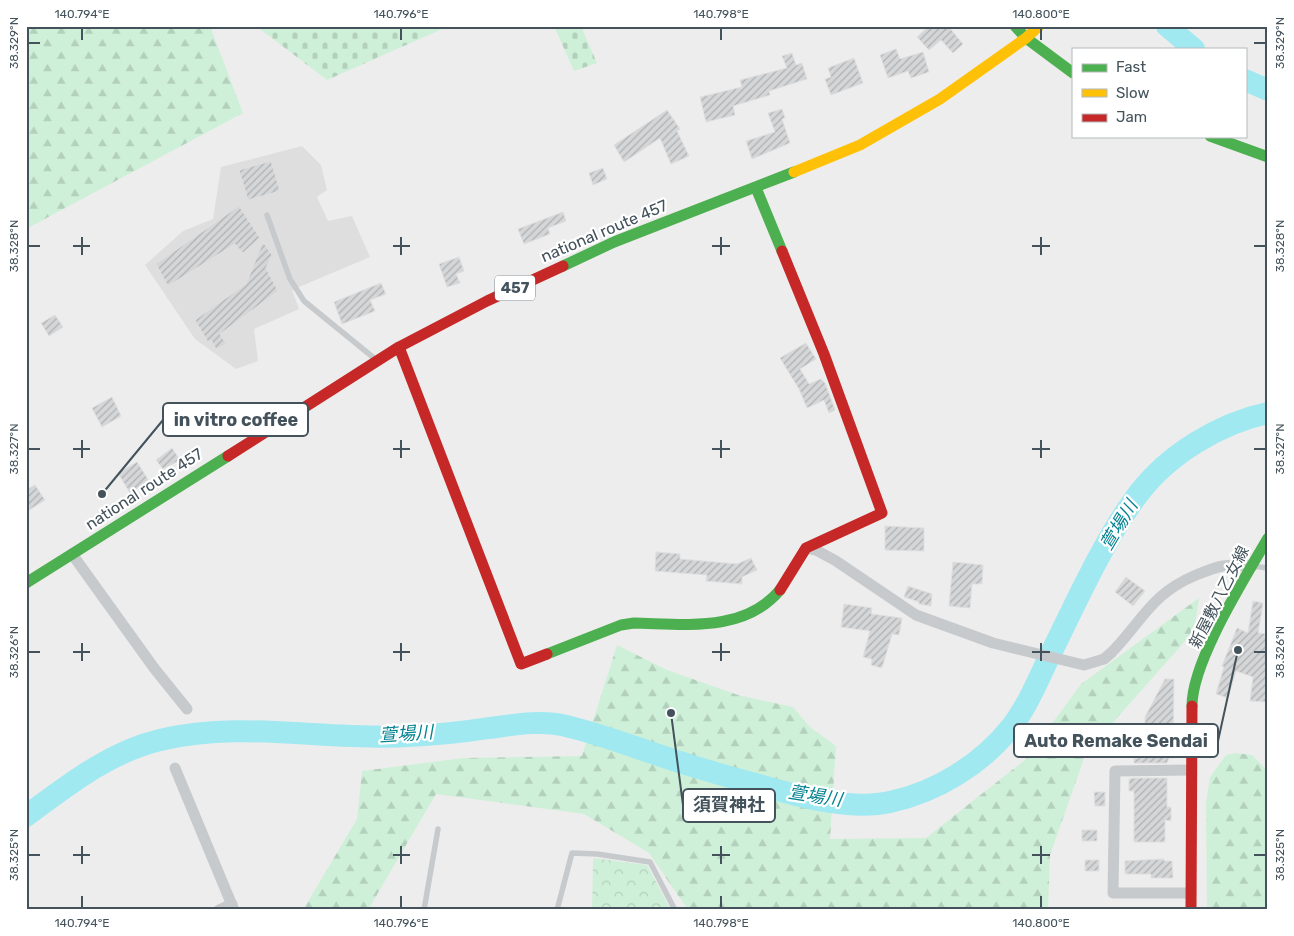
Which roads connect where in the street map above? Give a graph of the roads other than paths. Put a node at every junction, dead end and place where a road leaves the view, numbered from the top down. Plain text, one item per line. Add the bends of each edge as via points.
1 (1015, 26) edge
2 (1039, 26) edge
3 (1026, 38) junction
4 (1072, 72) edge
5 (1216, 138) edge
6 (1268, 157) edge
7 (756, 188) junction
8 (267, 215) dead end
9 (399, 347) junction
10 (377, 361) junction
11 (1268, 538) edge
12 (806, 548) junction
13 (72, 554) junction
14 (1252, 566) junction
15 (1268, 568) edge
16 (26, 583) edge
17 (187, 709) dead end
18 (175, 768) dead end
19 (1191, 770) junction
20 (438, 829) dead end
21 (1191, 893) junction
22 (233, 907) edge
23 (219, 910) edge
24 (424, 910) edge
25 (557, 910) edge
26 (675, 910) edge
27 (1190, 910) edge

1 - 3 main road
2 - 3 main road, 457
3 - 4 main road
3 - 7 main road, national route 457 / 457 via 940,100 860,145
5 - 6 main road
7 - 9 main road, national route 457 / 457 via 614,242 487,301
7 - 12 main road via 824,354 882,513
8 - 10 lane via 290,280 304,301
9 - 10 main road, national route 457 / 457
9 - 12 main road via 521,664 621,625 713,624 745,617 776,596
10 - 13 main road, national route 457 / 457
11 - 14 main road, 新屋敷八乙女線
12 - 14 street via 836,561 916,615 1006,647 1084,665 1104,659 1112,652 1166,590 1212,567 1224,564
13 - 16 main road, national route 457 / 457
13 - 17 street
14 - 15 lane
14 - 19 main road, 新屋敷八乙女線 via 1217,630 1197,679 1192,699
18 - 22 street
19 - 21 main road, 新屋敷八乙女線
19 - 21 street via 1115,771 1113,893
20 - 24 lane
21 - 27 main road, 新屋敷八乙女線
22 - 23 street
25 - 26 lane via 572,853 650,862

